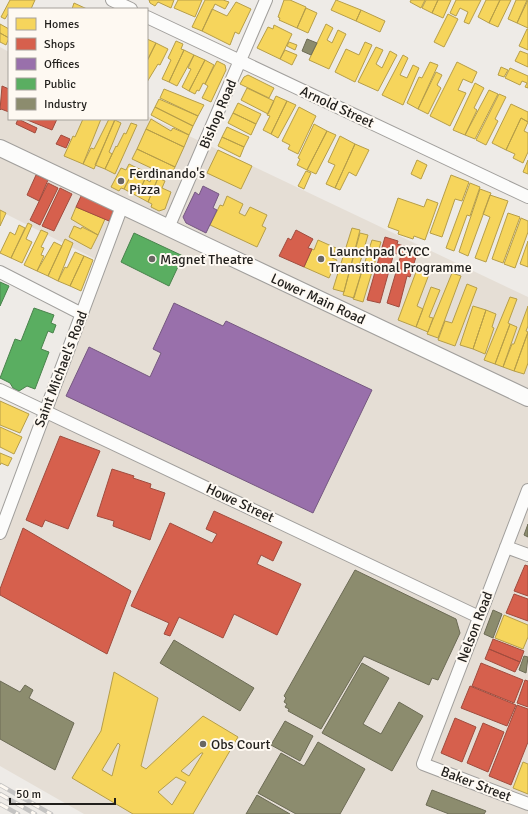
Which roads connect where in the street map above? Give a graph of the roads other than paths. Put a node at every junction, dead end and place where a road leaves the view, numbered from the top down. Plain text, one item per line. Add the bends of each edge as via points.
1 (112, 0) edge
2 (266, 0) edge
3 (129, 8) edge
4 (148, 17) edge
5 (241, 62) junction
6 (0, 148) edge
7 (528, 197) edge
8 (122, 206) junction
9 (168, 228) junction
10 (0, 272) edge
11 (82, 314) junction
12 (0, 390) edge
13 (528, 398) edge
14 (44, 412) junction
15 (528, 490) edge
16 (3, 514) edge
17 (0, 533) edge
18 (506, 547) junction
19 (528, 555) edge
20 (479, 617) junction
21 (423, 764) joint
22 (528, 804) edge

1 - 3 street
2 - 5 street, Bishop Road
4 - 5 street, Arnold Street
5 - 7 street, Arnold Street
5 - 9 street, Bishop Road
6 - 8 street, Lower Main Road
8 - 9 street, Lower Main Road
8 - 11 street, Saint Michael's Road
9 - 13 street, Lower Main Road
10 - 11 street
11 - 14 street, Saint Michael's Road
12 - 14 street, Howe Street
14 - 16 street, Saint Michael's Road
14 - 20 street, Howe Street
15 - 18 street, Nelson Road
16 - 17 street, Saint Michael's Road
18 - 19 street
18 - 20 street, Nelson Road
20 - 21 street, Nelson Road
21 - 22 street, Baker Street

